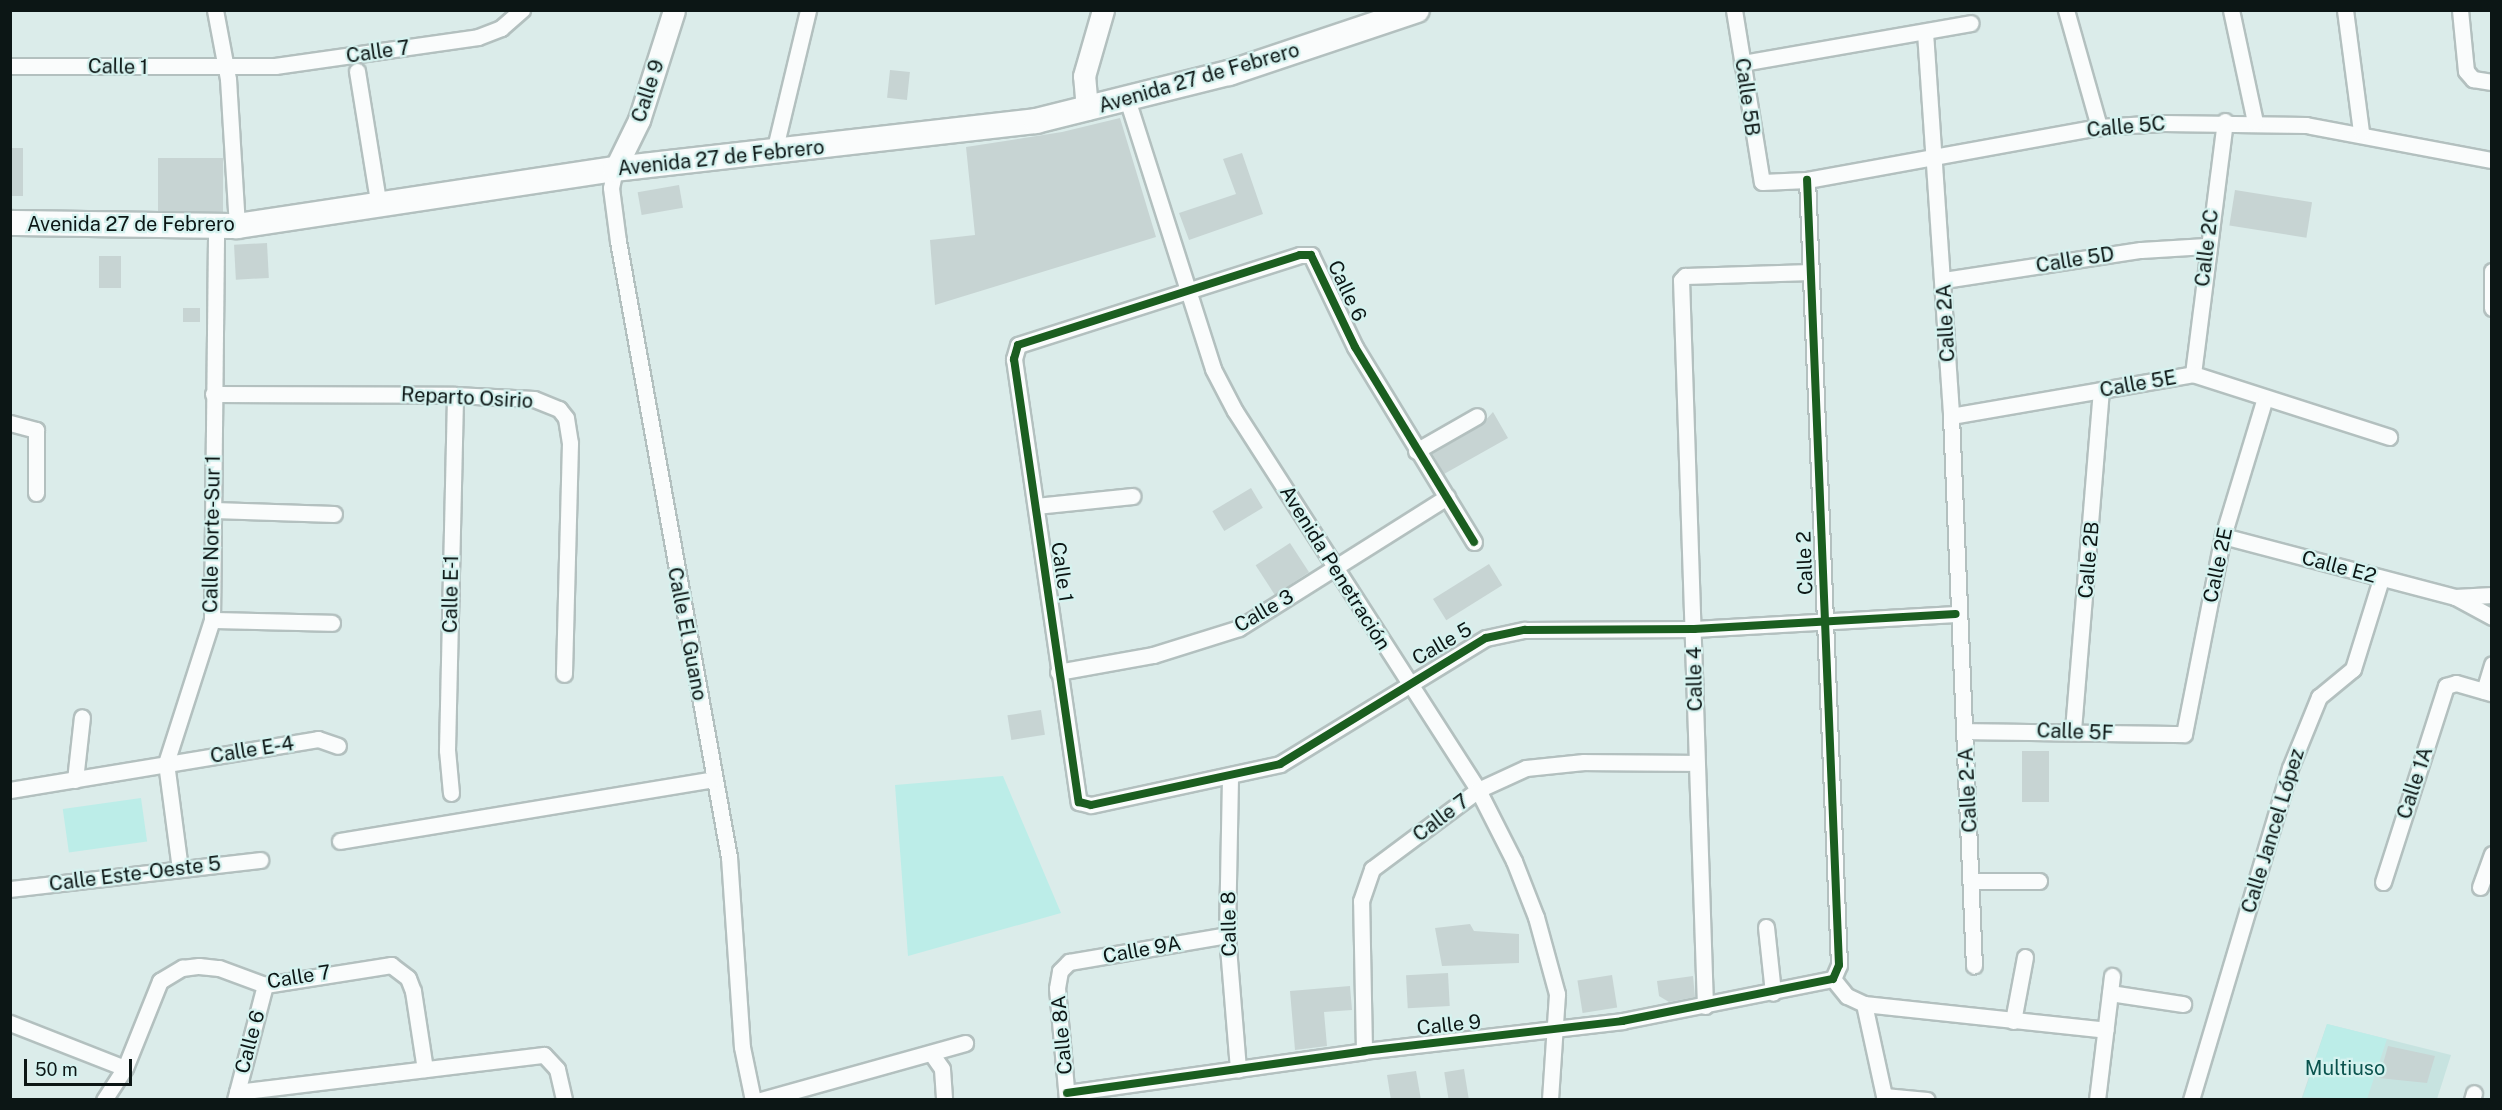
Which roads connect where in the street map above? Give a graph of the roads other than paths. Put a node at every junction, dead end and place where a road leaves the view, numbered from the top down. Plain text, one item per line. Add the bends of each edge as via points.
1 (215, 10) edge
2 (522, 10) edge
3 (674, 10) edge
4 (808, 10) edge
5 (1417, 10) edge
6 (1734, 10) edge
7 (2066, 10) edge
8 (2231, 10) edge
9 (2345, 10) edge
10 (2460, 10) edge
11 (1098, 12) edge
12 (1971, 23) dead end
13 (1925, 32) junction
14 (1742, 63) junction
15 (10, 66) edge
16 (226, 68) junction
17 (357, 71) dead end
18 (2492, 82) edge
19 (1127, 99) junction
20 (1087, 109) junction
21 (2225, 122) junction
22 (2255, 122) junction
23 (2099, 127) junction
24 (2361, 132) junction
25 (774, 152) junction
26 (1936, 157) junction
27 (2492, 160) edge
28 (615, 169) junction
29 (1807, 180) junction
30 (1761, 182) joint
31 (379, 207) junction
32 (10, 223) edge
33 (226, 226) junction
34 (2206, 246) junction
35 (2492, 271) edge
36 (1811, 272) junction
37 (1944, 280) junction
38 (1186, 293) junction
39 (2492, 308) edge
40 (1018, 345) joint
41 (2193, 375) junction
42 (2101, 390) junction
43 (213, 394) junction
44 (455, 394) junction
45 (2265, 398) junction
46 (1477, 416) dead end
47 (1952, 416) junction
48 (10, 423) edge
49 (2389, 437) dead end
50 (1416, 451) junction
51 (36, 493) dead end
52 (1131, 496) dead end
53 (1447, 497) junction
54 (1036, 506) junction
55 (214, 510) junction
56 (334, 514) dead end
57 (2223, 536) junction
58 (1474, 542) dead end
59 (1337, 568) junction
60 (2381, 579) junction
61 (2492, 595) edge
62 (2455, 597) junction
63 (1956, 614) junction
64 (2492, 616) edge
65 (212, 620) junction
66 (1823, 622) junction
67 (332, 623) dead end
68 (1694, 629) junction
69 (2492, 664) edge
70 (1058, 672) junction
71 (564, 674) dead end
72 (1407, 683) junction
73 (2488, 692) edge
74 (82, 717) dead end
75 (2073, 730) junction
76 (1965, 731) junction
77 (2184, 734) joint
78 (338, 746) dead end
79 (166, 763) junction
80 (1696, 763) junction
81 (1230, 778) junction
82 (714, 779) junction
83 (75, 780) junction
84 (10, 790) edge
85 (1478, 790) junction
86 (452, 793) dead end
87 (1079, 802) joint
88 (340, 841) dead end
89 (2492, 854) edge
90 (260, 860) dead end
91 (180, 869) junction
92 (1972, 881) junction
93 (2039, 881) dead end
94 (2383, 882) dead end
95 (2480, 887) dead end
96 (10, 889) edge
97 (1767, 927) dead end
98 (1227, 935) junction
99 (2025, 957) dead end
100 (1974, 966) dead end
101 (1060, 971) joint
102 (2112, 976) dead end
103 (1833, 979) junction
104 (265, 985) junction
105 (1773, 993) junction
106 (2110, 993) junction
107 (1864, 1004) junction
108 (2184, 1004) dead end
109 (1705, 1006) junction
110 (2013, 1021) junction
111 (10, 1023) edge
112 (1557, 1030) junction
113 (2106, 1030) junction
114 (965, 1043) dead end
115 (1364, 1051) junction
116 (931, 1053) junction
117 (125, 1068) junction
118 (425, 1069) junction
119 (1238, 1070) junction
120 (236, 1096) edge
121 (1067, 1096) edge
122 (1885, 1098) edge
123 (104, 1100) edge
124 (564, 1100) edge
125 (753, 1100) edge
126 (761, 1100) edge
127 (944, 1100) edge
128 (1550, 1100) edge
129 (1927, 1100) edge
130 (2097, 1100) edge
131 (2191, 1100) edge

1 - 16 street, Calle Norte-Sur 1
2 - 16 street, Calle 7 via 501,28 478,37 275,66
3 - 28 street, Calle 9 via 639,120
4 - 25 street
5 - 19 main road, Avenida 27 de Febrero via 1229,73
6 - 14 street, Calle 5B
7 - 23 street
8 - 22 street
9 - 24 street
10 - 18 street via 2469,75
11 - 20 street via 1084,76
12 - 13 street
13 - 14 street
13 - 26 street, Calle 2A
14 - 30 street, Calle 5B
15 - 16 street, Calle 1
16 - 33 street, Calle Norte-Sur 1
17 - 31 street
19 - 20 main road, Avenida 27 de Febrero
19 - 38 street, Avenida Penetración
20 - 25 main road, Avenida 27 de Febrero via 976,130
21 - 22 street, Calle 5C
21 - 23 street, Calle 5C
21 - 34 street, Calle 2C
22 - 24 street, Calle 5C
23 - 26 street, Calle 5C
24 - 27 street, Calle 5C
25 - 28 main road, Avenida 27 de Febrero
26 - 29 street, Calle 5C
26 - 37 street, Calle 2A
28 - 31 main road, Avenida 27 de Febrero
28 - 82 street, Calle El Guano via 611,188 618,241
29 - 30 street, Calle 5C
29 - 36 street, Calle 2
31 - 33 main road, Avenida 27 de Febrero
32 - 33 main road, Avenida 27 de Febrero
33 - 43 street, Calle Norte-Sur 1
34 - 37 street, Calle 5D via 2141,250
34 - 41 street, Calle 2C
35 - 39 street
36 - 66 street, Calle 2
36 - 68 street, Calle 4 via 1685,276 1681,280 1684,472
37 - 47 street, Calle 2A
38 - 40 street, Calle 6
38 - 50 street, Calle 6 via 1300,255 1311,255 1355,347
38 - 59 street, Avenida Penetración via 1214,369 1235,411
40 - 54 street, Calle 1 via 1014,359
41 - 42 street, Calle 5E
41 - 45 street, Calle 5E
42 - 47 street, Calle 5E
42 - 75 street, Calle 2B
43 - 44 street, Reparto Osirio
43 - 55 street, Calle Norte-Sur 1
44 - 71 street, Reparto Osirio via 534,399 559,409 566,418 570,443
44 - 86 street, Calle E-1 via 447,750
45 - 49 street, Calle 5E
45 - 57 street, Calle 2E
46 - 50 street
47 - 63 street, Calle 2A
48 - 51 street via 36,430
50 - 53 street, Calle 6
52 - 54 street
53 - 58 street, Calle 6
53 - 59 street, Calle 3
54 - 70 street, Calle 1
55 - 56 street
55 - 65 street, Calle Norte-Sur 1
57 - 60 street, Calle E2
57 - 77 street, Calle 2E
59 - 70 street, Calle 3 via 1239,628 1202,643
59 - 72 street, Avenida Penetración
60 - 62 street, Calle E2
60 - 131 street, Calle Jancel López via 2354,669 2319,697 2290,768
61 - 62 street, Calle E2
62 - 64 street, Calle E2
63 - 66 street, Calle 5
63 - 76 street, Calle 2-A
65 - 67 street
65 - 79 street, Calle Norte-Sur 1
66 - 68 street, Calle 5
66 - 103 street, Calle 2 via 1839,965
68 - 72 street, Calle 5 via 1525,630 1486,638
68 - 80 street, Calle 4
69 - 73 street
70 - 87 street, Calle 1
72 - 81 street, Calle 5 via 1280,764
72 - 85 street, Avenida Penetración
73 - 94 street, Calle 1A via 2449,684
74 - 83 street
75 - 76 street, Calle 5F
75 - 77 street, Calle 5F via 2153,740
76 - 92 street, Calle 2-A
78 - 79 street, Calle E-4 via 318,739
79 - 83 street, Calle E-4
79 - 91 street, Calle Norte-Sur 1
80 - 85 street, Calle 7 via 1584,762 1526,768
80 - 109 street, Calle 4
81 - 87 street, Calle 5 via 1091,805
81 - 98 street, Calle 8
82 - 88 street
82 - 125 street, Calle El Guano via 729,857 742,1047
83 - 84 street, Calle E-4
85 - 112 street, Avenida Penetración via 1514,861 1539,928 1557,994
85 - 115 street, Calle 7 via 1372,869 1365,879
89 - 95 street
90 - 91 street, Calle Este-Oeste 5
91 - 96 street, Calle Este-Oeste 5
92 - 93 street
92 - 100 street, Calle 2-A
97 - 105 street
98 - 101 street, Calle 9A via 1070,962
98 - 119 street, Calle 8
99 - 110 street
101 - 121 street, Calle 8A via 1057,988
102 - 106 street
103 - 105 street, Calle 9
103 - 107 street via 1847,996
104 - 117 street, Calle 7 via 219,968 190,967 170,973 152,992
104 - 118 street, Calle 7 via 377,964 400,970 413,991
104 - 120 street, Calle 6
105 - 109 street, Calle 9
106 - 108 street
106 - 113 street
107 - 110 street
107 - 122 street
109 - 112 street, Calle 9
110 - 113 street
111 - 117 street
112 - 115 street, Calle 9
112 - 128 street, Avenida Penetración
113 - 130 street
114 - 116 street
115 - 119 street, Calle 9
116 - 126 street
116 - 127 street via 942,1069
117 - 123 street, Calle 7
118 - 120 street
118 - 124 street via 544,1055 553,1060
119 - 121 street, Calle 9
122 - 129 street

